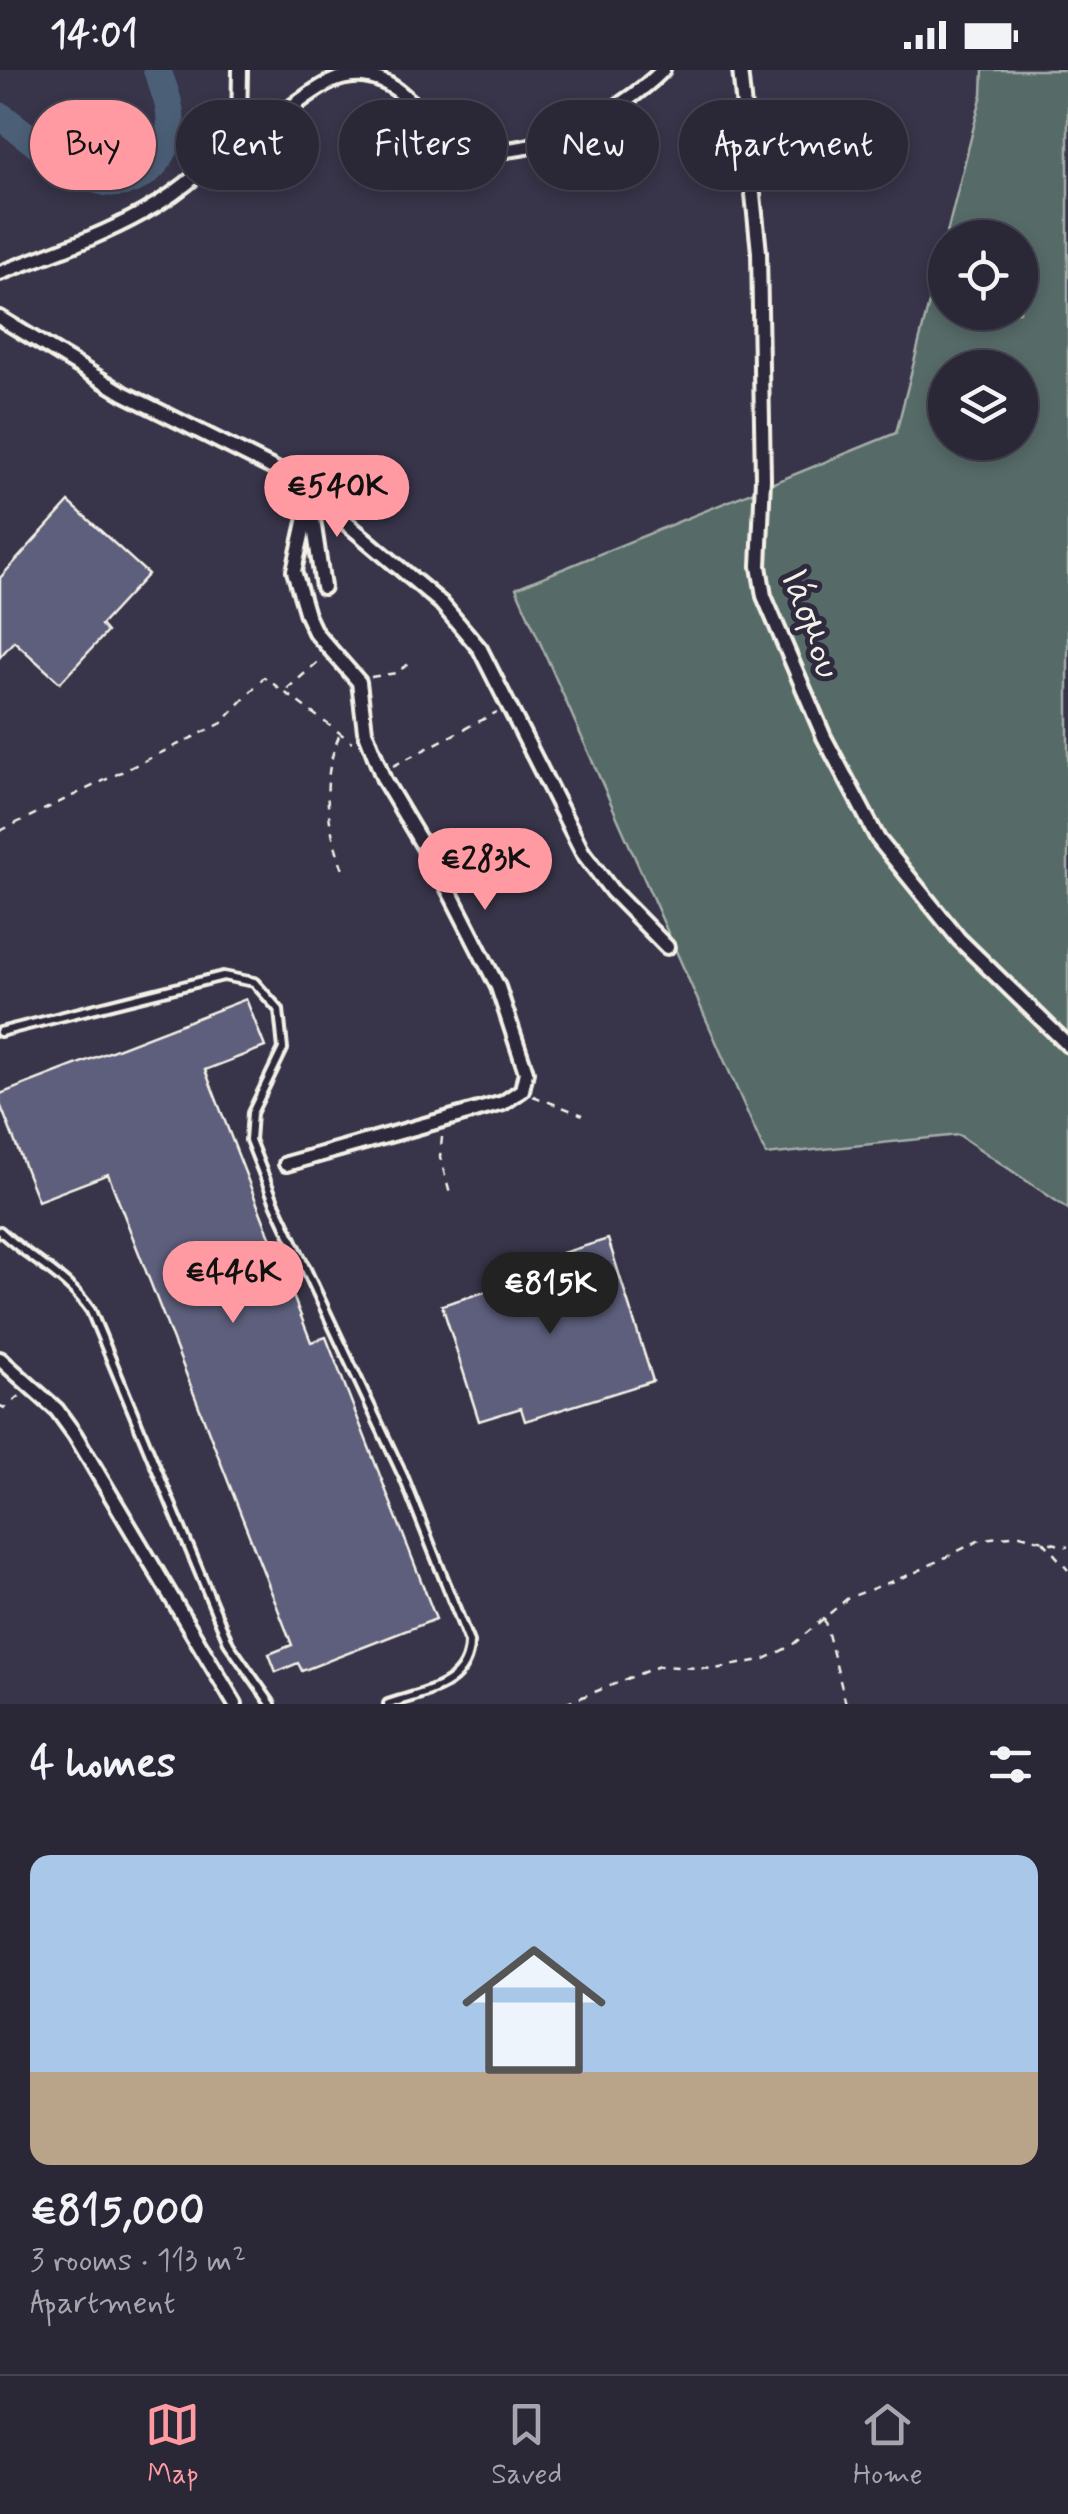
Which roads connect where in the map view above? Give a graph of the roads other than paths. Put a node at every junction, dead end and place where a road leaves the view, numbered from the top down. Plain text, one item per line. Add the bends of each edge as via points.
1 (240, 70) edge
2 (662, 70) edge
3 (740, 70) edge
4 (239, 100) edge
5 (301, 100) edge
6 (180, 190) edge
7 (0, 273) edge
8 (0, 318) edge
9 (311, 494) junction
10 (324, 587) dead end
11 (666, 947) dead end
12 (0, 1032) edge
13 (1068, 1045) edge
14 (286, 1164) dead end
15 (0, 1231) edge
16 (0, 1358) edge
17 (235, 1704) edge
18 (270, 1704) edge
19 (388, 1704) edge

1 - 4 street
2 - 5 street via 632,97 576,129 523,148 463,144 400,92 362,76 328,82
3 - 13 street, Ιάσμου via 759,252 758,566 764,596 824,737 878,839 959,939
6 - 7 street via 143,216
8 - 9 street via 106,384 266,462
9 - 10 street
9 - 11 street via 464,625 591,864
9 - 14 street via 294,570 306,615 356,677 371,752 498,986 526,1072 522,1090 503,1103
12 - 19 lane via 223,976 254,982 279,1010 283,1050 252,1112 250,1140 404,1478 469,1642 466,1666 451,1682
15 - 18 lane via 68,1281 103,1334 229,1644
16 - 17 street via 58,1410

